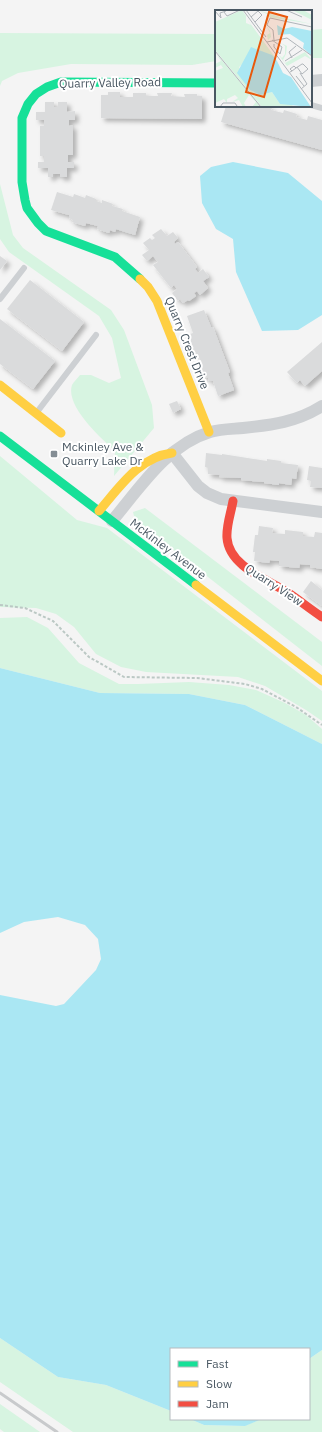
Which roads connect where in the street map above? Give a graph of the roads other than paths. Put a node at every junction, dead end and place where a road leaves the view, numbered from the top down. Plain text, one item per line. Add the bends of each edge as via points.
1 (322, 80) edge
2 (312, 81) edge
3 (215, 83) edge
4 (312, 105) edge
5 (322, 108) edge
6 (22, 118) joint
7 (24, 268) dead end
8 (0, 299) edge
9 (96, 335) dead end
10 (0, 385) edge
11 (322, 406) edge
12 (36, 413) junction
13 (209, 432) junction
14 (60, 433) dead end
15 (0, 436) edge
16 (172, 453) junction
17 (140, 467) junction
18 (149, 476) junction
19 (233, 501) junction
20 (98, 511) junction
21 (322, 512) edge
22 (112, 521) junction
23 (322, 617) edge
24 (322, 682) edge

1 - 2 street
3 - 6 street, Quarry Valley Road via 61,82 38,91
4 - 5 lane
6 - 13 street, Quarry Crest Drive via 22,195 29,214 46,231 115,256 148,287 158,301
7 - 8 lane
9 - 12 lane
10 - 12 street
11 - 13 street via 288,421
12 - 14 street
13 - 16 street via 190,440
15 - 20 street, McKinley Avenue
16 - 17 street via 160,454
16 - 18 street
16 - 19 street via 198,486 208,493
17 - 18 lane
17 - 20 street
18 - 22 street
19 - 21 street
19 - 23 street, Quarry View via 227,538 238,559 252,572 284,590
20 - 22 street, McKinley Avenue
22 - 24 street, McKinley Avenue

